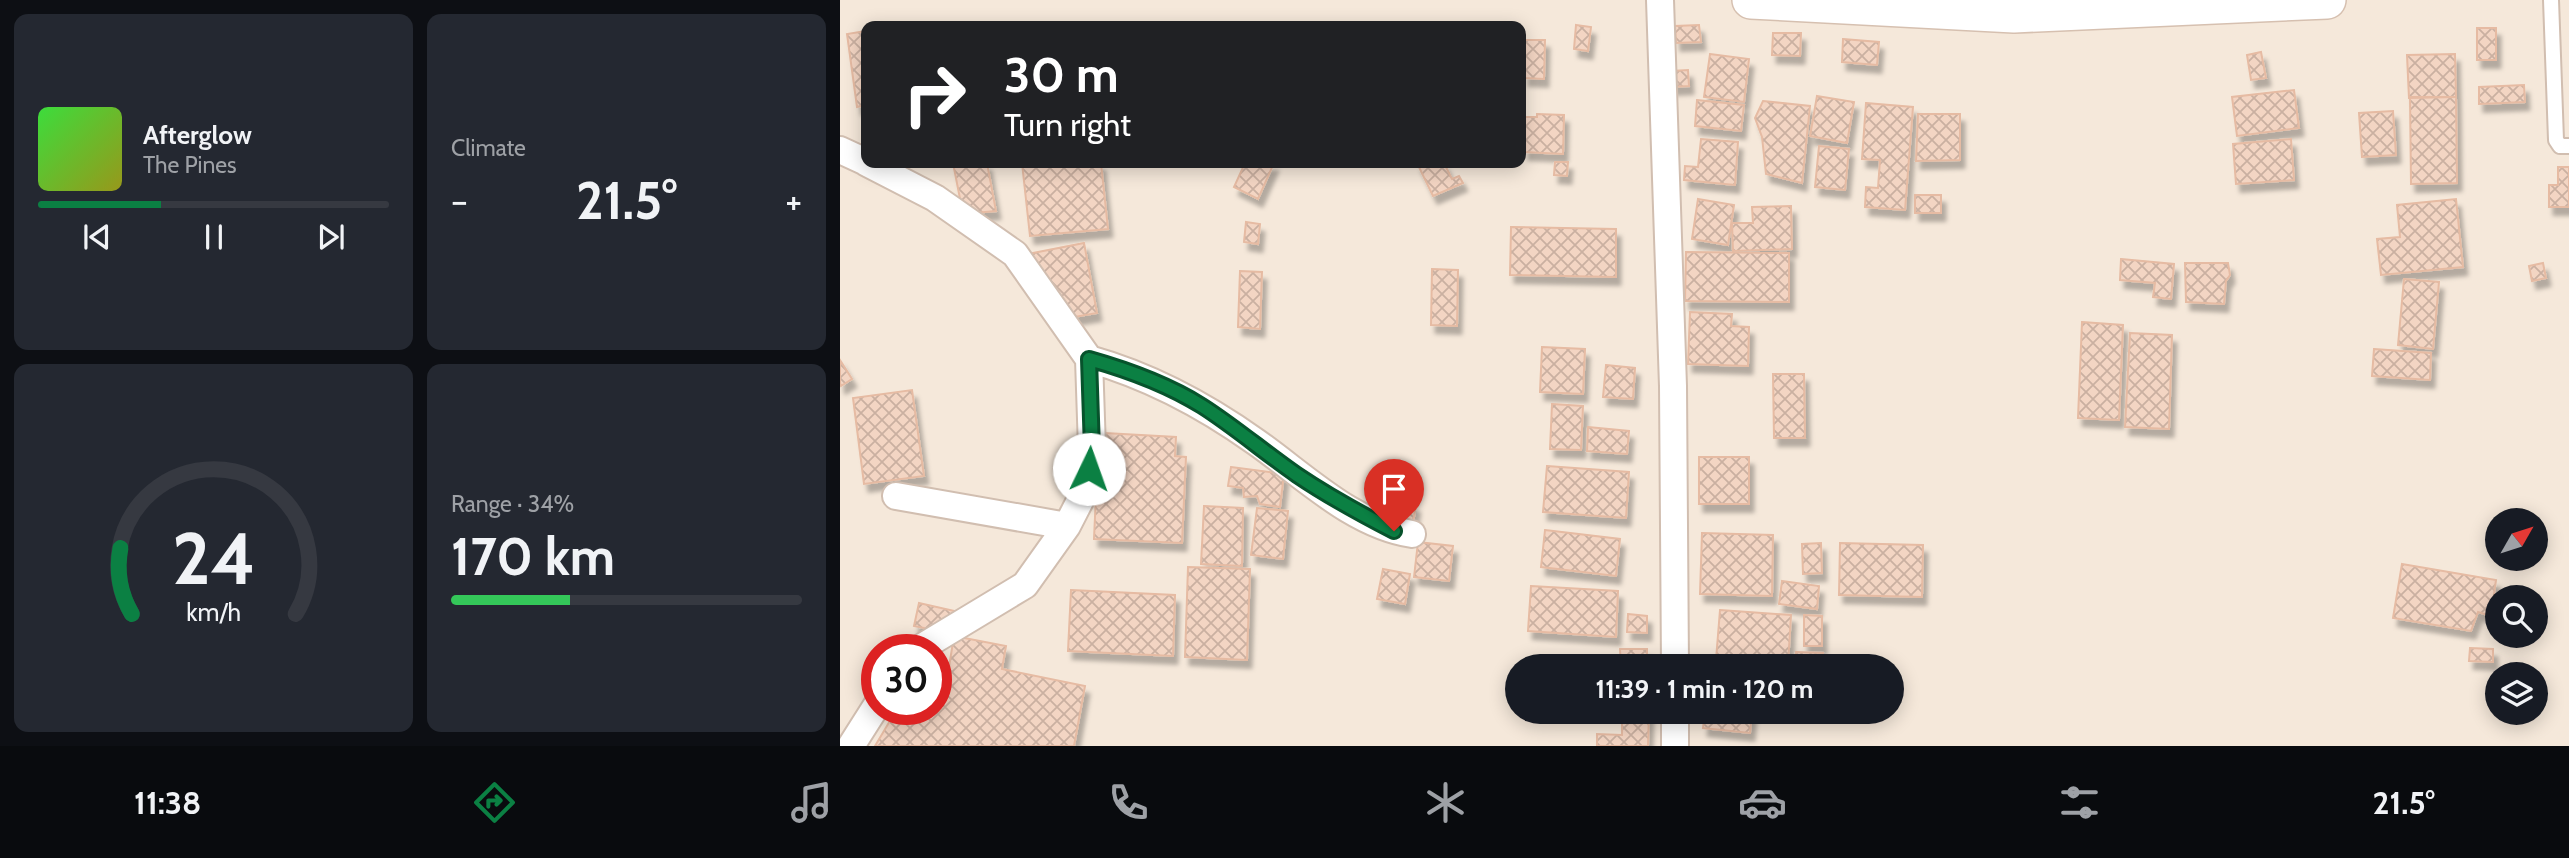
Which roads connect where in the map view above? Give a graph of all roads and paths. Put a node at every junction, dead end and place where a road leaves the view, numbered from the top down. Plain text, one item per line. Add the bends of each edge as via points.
1 (1660, 0) edge
2 (1751, 0) edge
3 (2327, 0) edge
4 (2552, 0) edge
5 (2569, 146) edge
6 (840, 150) edge
7 (861, 160) edge
8 (877, 168) edge
9 (1089, 359) junction
10 (896, 496) dead end
11 (1067, 526) junction
12 (1412, 534) dead end
13 (944, 634) edge
14 (1675, 654) edge
15 (1675, 724) edge
16 (865, 725) edge
17 (852, 746) edge
18 (1675, 746) edge

1 - 14 street via 1673,386
2 - 3 main road via 2014,14
4 - 5 lane via 2557,141
6 - 7 street
8 - 9 street via 935,198 1014,254
9 - 11 street via 1092,449 1086,489
9 - 12 street via 1132,371 1200,405 1361,515
10 - 11 street
11 - 13 street via 1025,585
15 - 18 street
16 - 17 street

